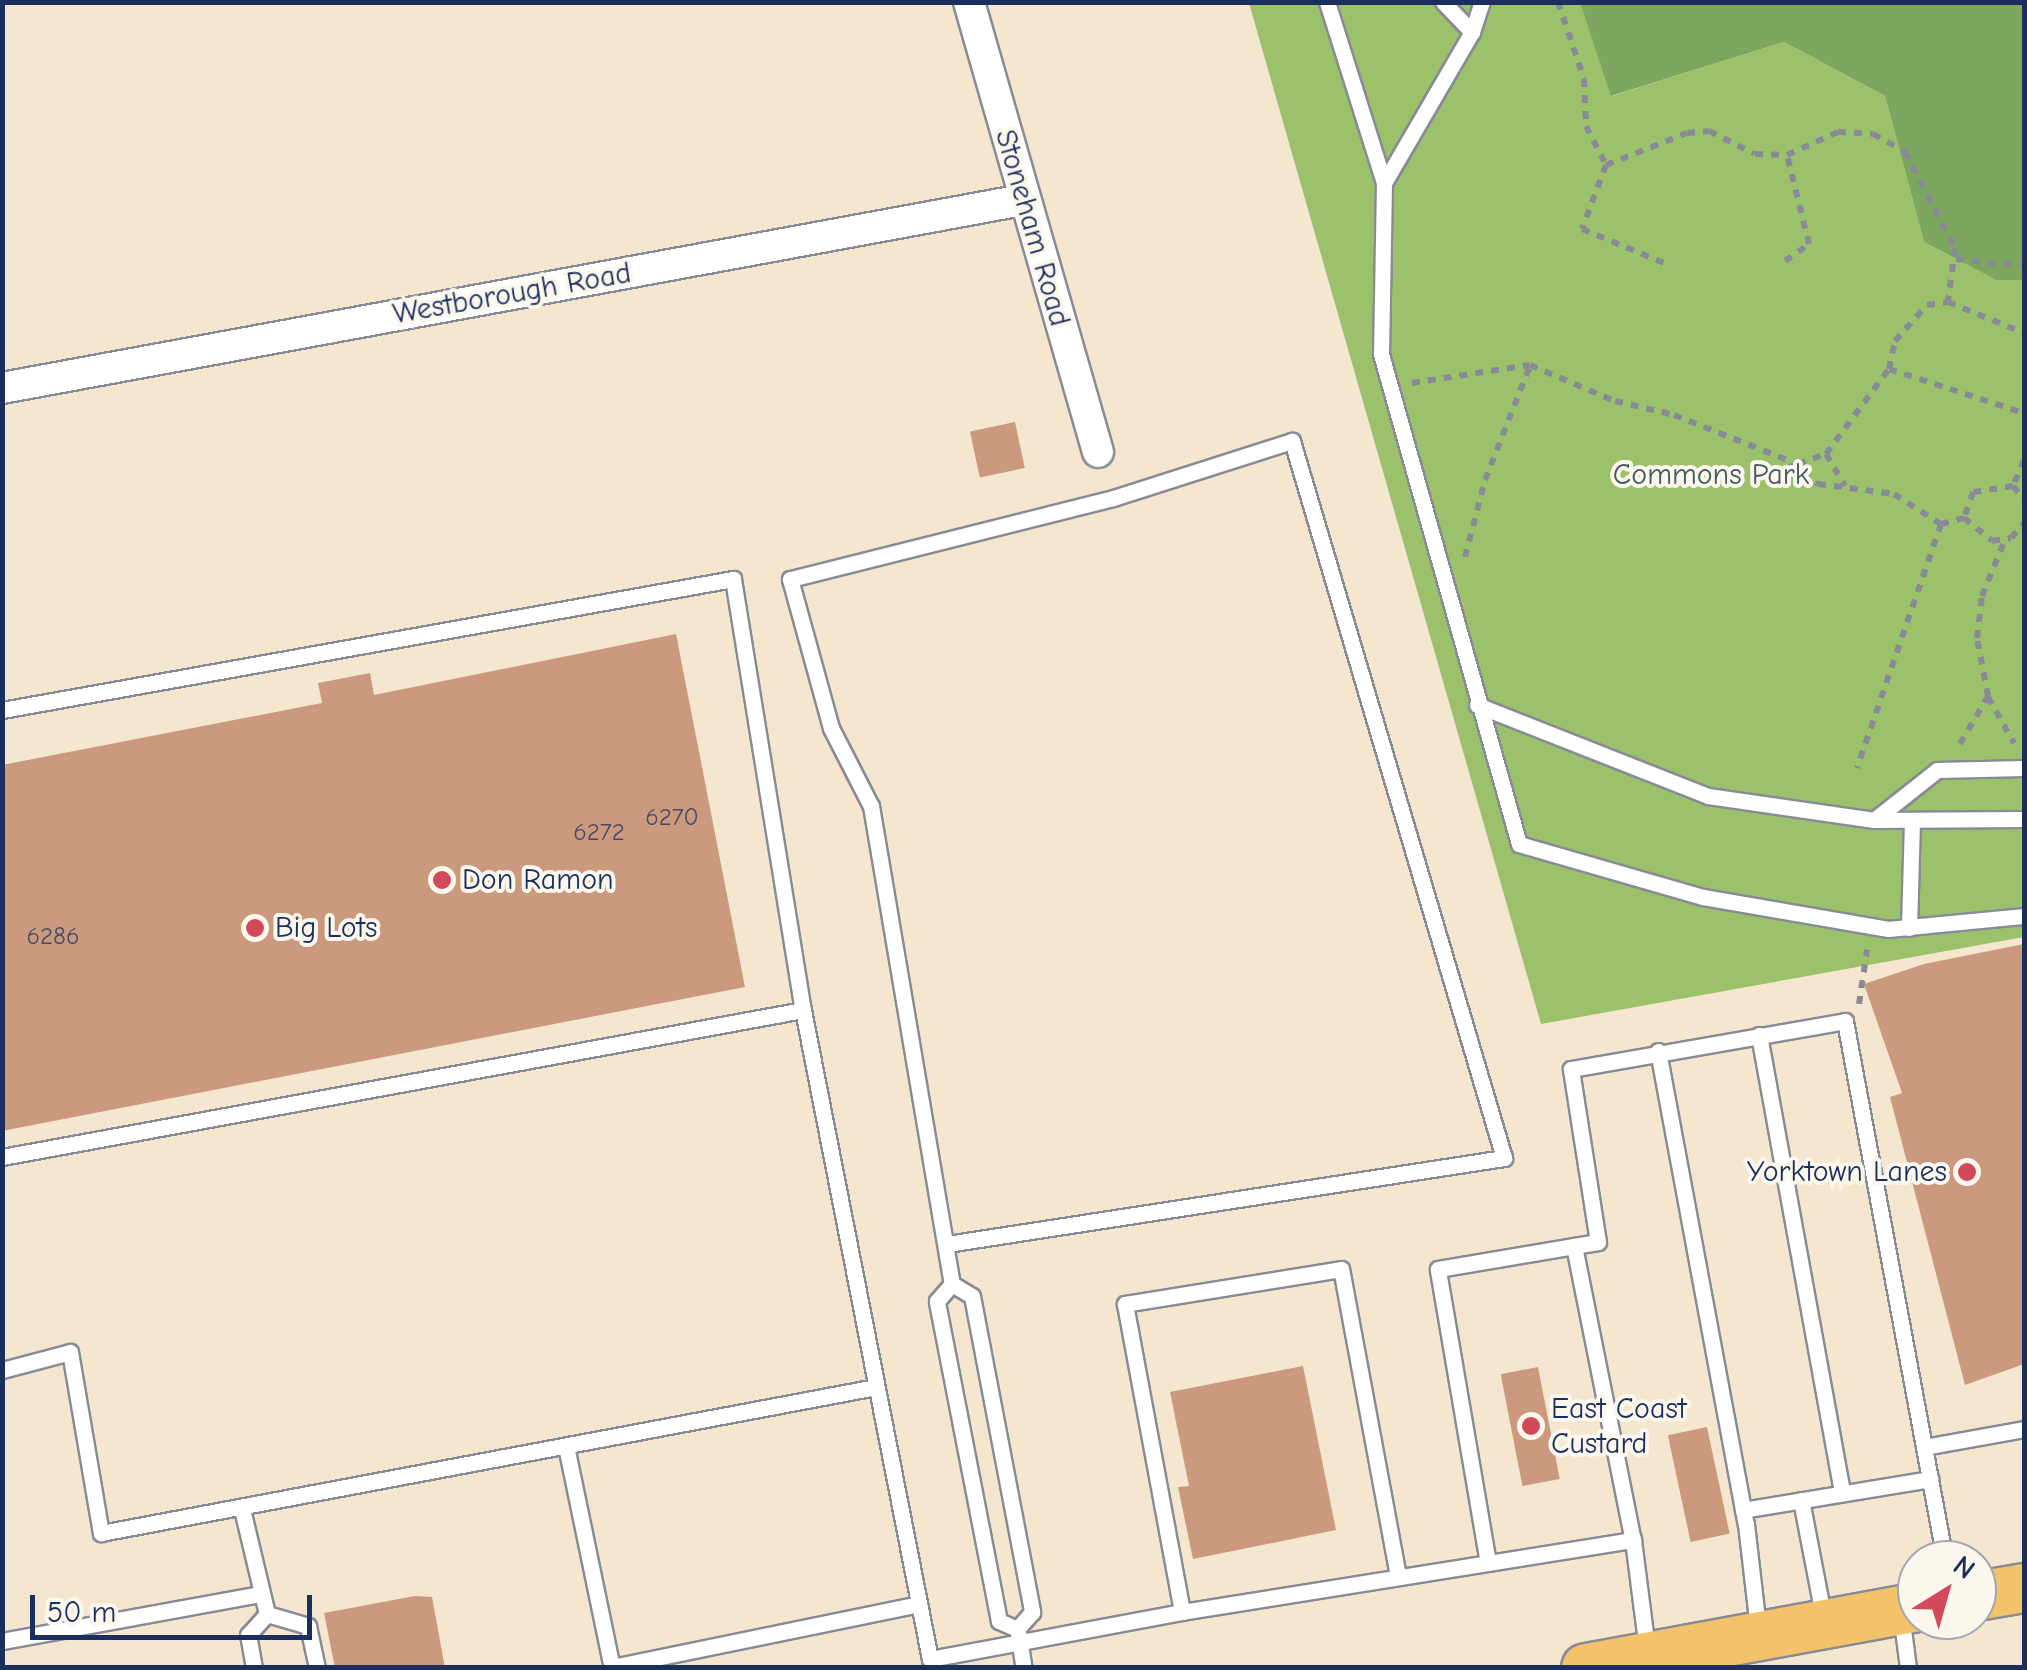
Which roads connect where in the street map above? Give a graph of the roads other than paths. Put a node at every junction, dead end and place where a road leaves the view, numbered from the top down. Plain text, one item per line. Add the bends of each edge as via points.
1 (970, 2) edge
2 (1327, 2) edge
3 (1443, 2) edge
4 (1482, 2) edge
5 (1472, 32) junction
6 (1384, 183) junction
7 (1022, 200) junction
8 (2, 388) edge
9 (1098, 452) dead end
10 (1478, 705) junction
11 (2, 710) edge
12 (2024, 768) edge
13 (2024, 819) edge
14 (1874, 820) junction
15 (1912, 820) junction
16 (2024, 916) edge
17 (1910, 928) junction
18 (803, 1010) junction
19 (1759, 1035) junction
20 (1658, 1051) junction
21 (2, 1158) edge
22 (948, 1244) junction
23 (1574, 1246) junction
24 (952, 1284) junction
25 (2, 1370) edge
26 (876, 1387) junction
27 (2024, 1430) edge
28 (566, 1446) junction
29 (1924, 1447) junction
30 (1930, 1479) junction
31 (1842, 1490) junction
32 (1800, 1500) junction
33 (242, 1509) junction
34 (1743, 1510) junction
35 (1633, 1540) junction
36 (1941, 1540) edge
37 (1488, 1564) junction
38 (1398, 1576) junction
39 (2024, 1588) edge
40 (1997, 1593) edge
41 (261, 1594) junction
42 (919, 1604) junction
43 (1897, 1610) edge
44 (1182, 1612) junction
45 (267, 1614) junction
46 (1826, 1624) junction
47 (1018, 1636) junction
48 (1759, 1636) junction
49 (1908, 1640) edge
50 (2, 1641) edge
51 (1649, 1662) edge
52 (612, 1667) edge
53 (254, 1668) edge
54 (317, 1668) edge
55 (1024, 1668) edge
56 (1586, 1668) edge
57 (1908, 1668) edge

1 - 7 street, Stoneham Road
2 - 6 lane
3 - 5 lane
4 - 5 lane
5 - 6 lane
6 - 10 lane via 1381,354
7 - 8 street, Westborough Road
7 - 9 street, Stoneham Road
10 - 14 lane via 1708,796
10 - 17 lane via 1519,844 1704,897
11 - 18 lane via 732,579
12 - 14 lane via 1937,770
13 - 15 lane
14 - 15 lane
15 - 17 lane
16 - 17 lane
18 - 21 lane
18 - 26 lane
19 - 20 lane
19 - 29 lane via 1845,1021
19 - 31 lane
20 - 23 lane via 1571,1070 1598,1242
20 - 34 lane
22 - 22 lane via 1504,1158 1292,441 1112,498 790,579 831,728 871,806
22 - 24 lane
23 - 35 lane
23 - 37 lane via 1438,1270
24 - 47 lane via 972,1296 1032,1612
24 - 47 lane via 937,1301 999,1622
25 - 33 lane via 70,1352 100,1533
26 - 28 lane
26 - 42 lane
27 - 29 lane
28 - 33 lane
28 - 52 lane
29 - 30 lane
30 - 31 lane
30 - 36 lane
31 - 32 lane
32 - 34 lane
32 - 46 lane
33 - 41 lane
34 - 48 lane
35 - 37 lane
35 - 51 lane
37 - 38 lane
38 - 44 lane
38 - 44 lane via 1342,1268 1125,1304
39 - 40 main road
41 - 45 lane
41 - 50 lane
42 - 47 lane via 930,1659
42 - 52 lane
43 - 46 main road
44 - 47 lane
45 - 53 lane via 248,1635
45 - 54 lane via 308,1626
46 - 48 main road
47 - 55 lane
48 - 51 main road
49 - 57 lane
51 - 56 main road

